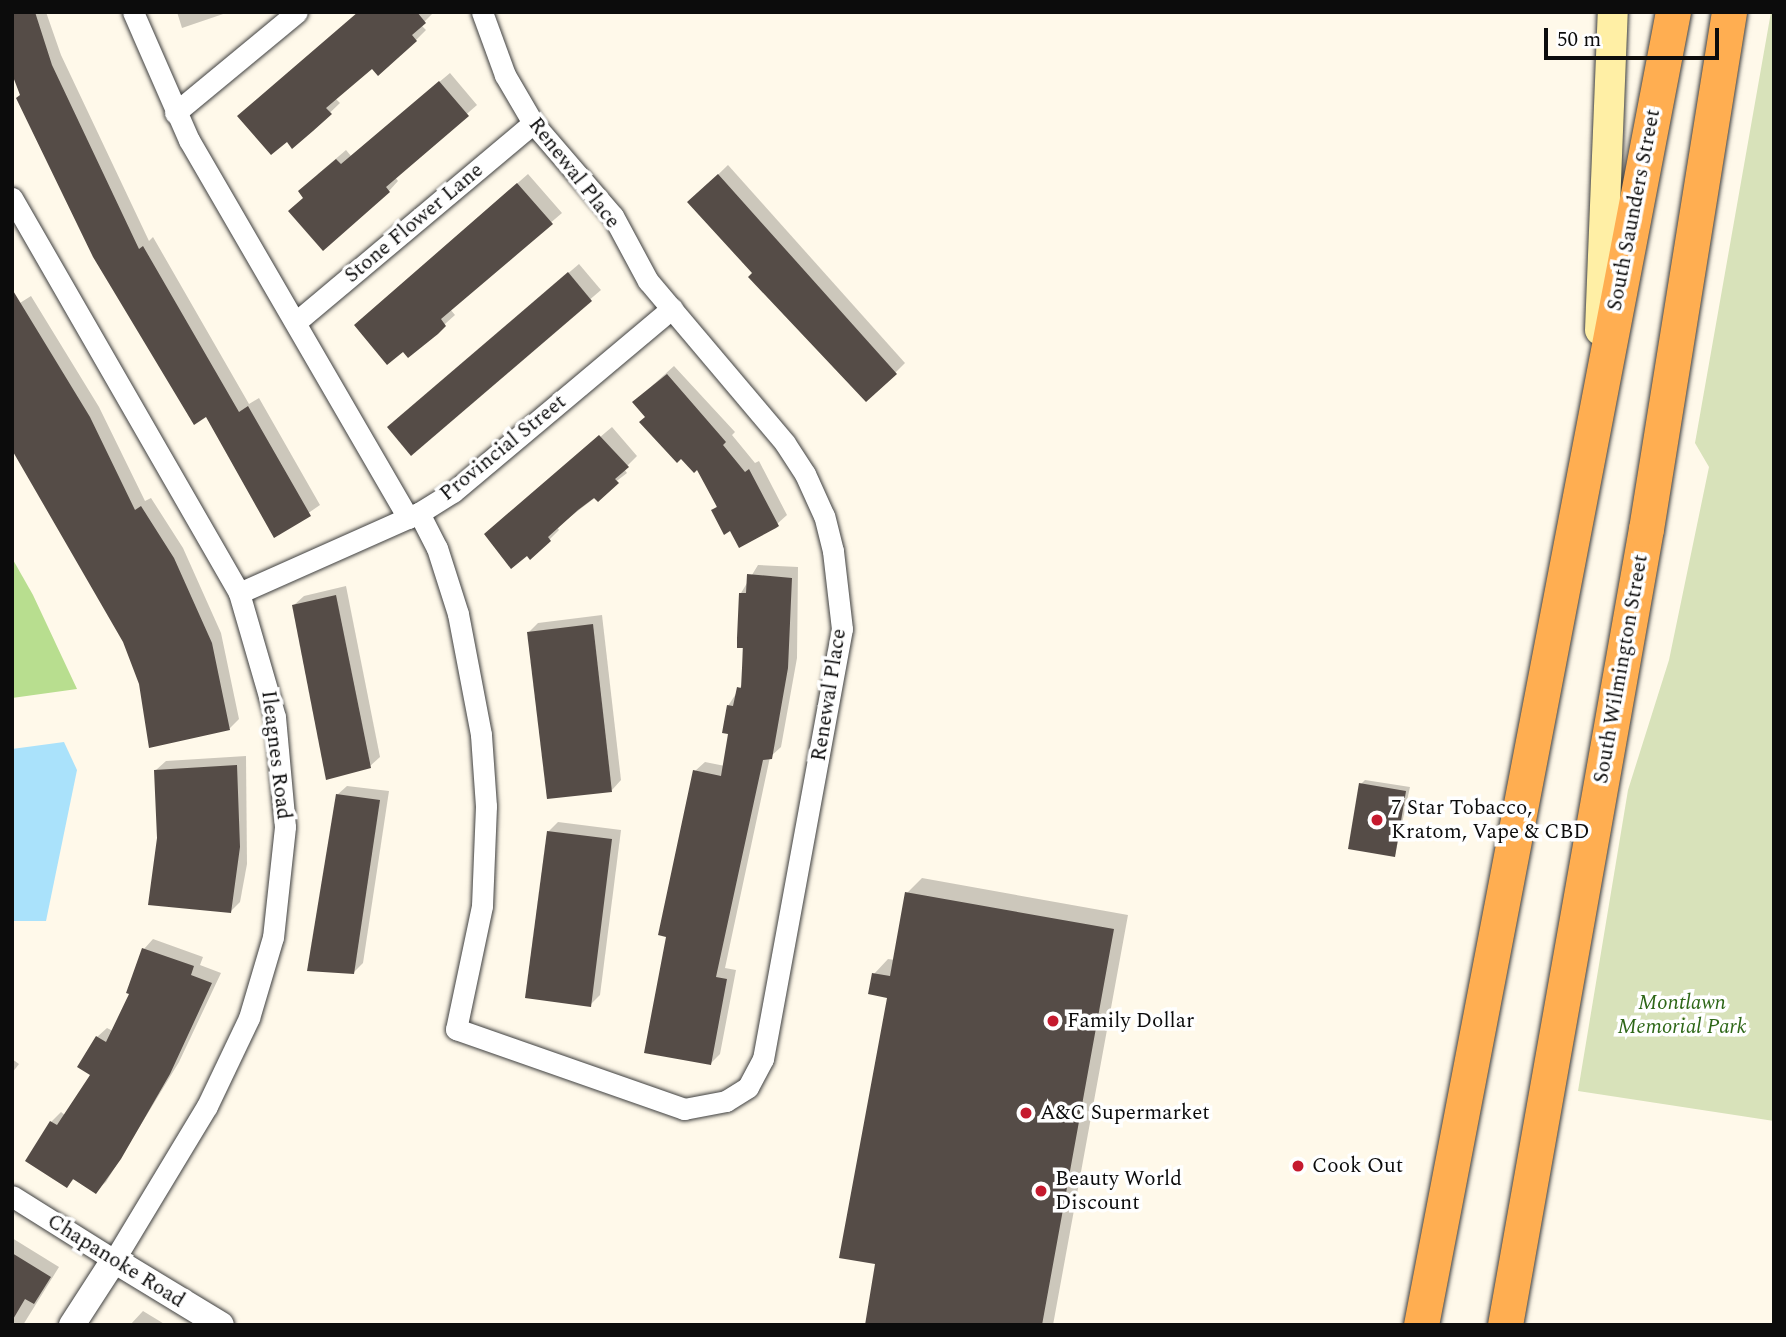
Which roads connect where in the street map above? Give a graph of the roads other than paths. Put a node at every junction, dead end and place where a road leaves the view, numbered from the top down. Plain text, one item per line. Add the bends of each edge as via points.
1 (133, 12) edge
2 (298, 12) edge
3 (482, 12) edge
4 (1613, 12) edge
5 (1673, 12) edge
6 (1729, 12) edge
7 (175, 113) junction
8 (533, 123) junction
9 (12, 198) edge
10 (673, 308) junction
11 (296, 322) junction
12 (1596, 408) junction
13 (414, 515) junction
14 (239, 593) junction
15 (12, 1196) edge
16 (114, 1260) junction
17 (72, 1325) edge
18 (220, 1325) edge
19 (1421, 1325) edge
20 (1505, 1325) edge

1 - 7 street
2 - 7 street
3 - 8 street, Renewal Place via 505,75
4 - 12 main road
5 - 12 highway, South Saunders Street
6 - 20 highway, South Wilmington Street via 1651,503
7 - 11 street
8 - 10 street, Renewal Place via 613,216 648,281
8 - 11 street, Stone Flower Lane
9 - 14 street, Ileagnes Road
10 - 13 street, Provincial Street via 453,492
10 - 13 street, Renewal Place via 805,474 824,516 839,587 842,629 763,1059 748,1087 726,1101 684,1109 456,1029 482,906 486,806 481,735 458,614 437,548
11 - 13 street
12 - 19 highway
13 - 14 street, Provincial Street
14 - 16 street, Ileagnes Road via 265,671 282,765 285,827 273,937 231,1063
15 - 16 street, Chapanoke Road
16 - 17 street, Ileagnes Road
16 - 18 street, Chapanoke Road

